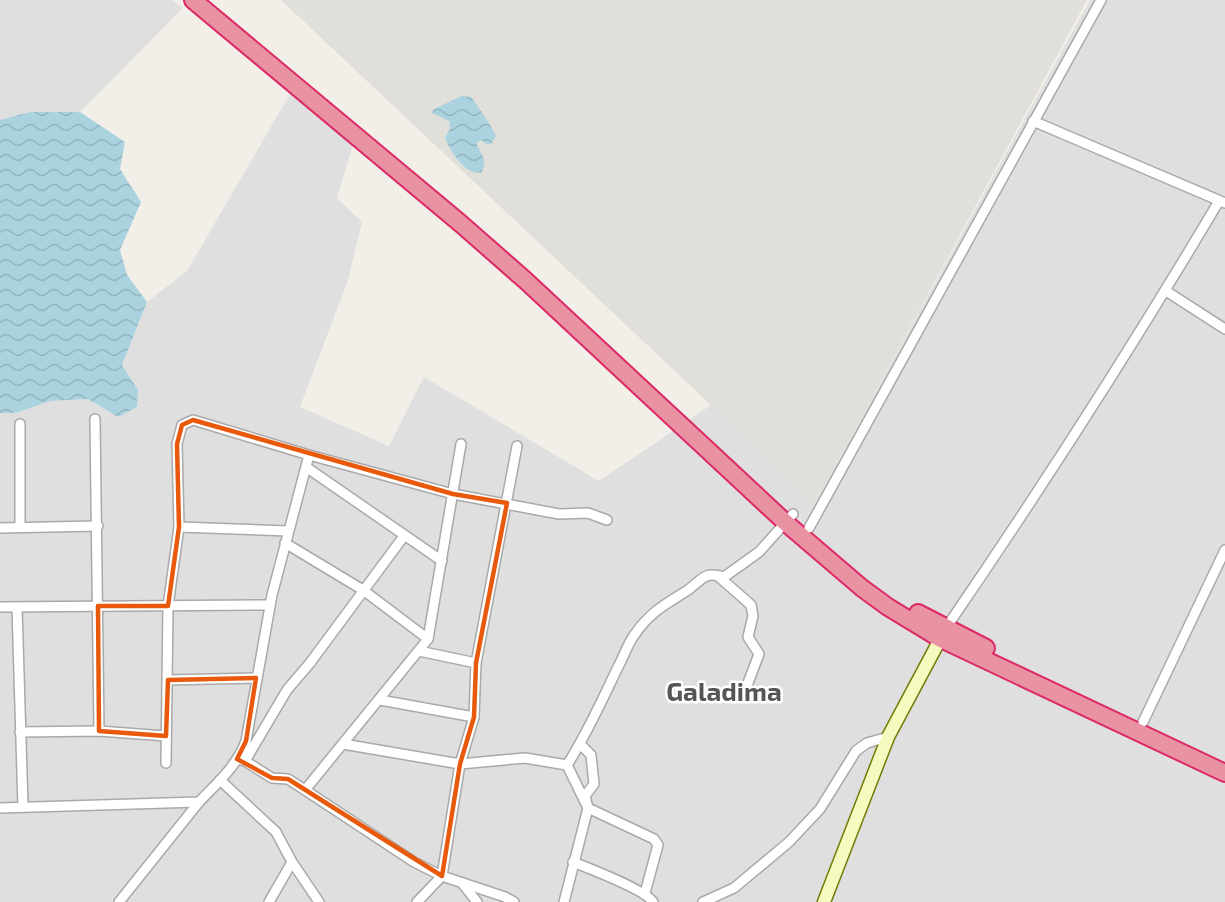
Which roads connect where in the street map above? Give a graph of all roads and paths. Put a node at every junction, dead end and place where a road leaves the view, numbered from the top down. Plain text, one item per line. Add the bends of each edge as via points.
1 (193, 0) edge
2 (207, 0) edge
3 (1101, 0) edge
4 (1033, 121) junction
5 (1222, 202) edge
6 (1166, 291) junction
7 (1225, 328) edge
8 (95, 419) dead end
9 (20, 424) dead end
10 (461, 444) dead end
11 (516, 446) dead end
12 (309, 455) junction
13 (306, 467) junction
14 (453, 494) junction
15 (507, 503) junction
16 (790, 518) junction
17 (607, 520) dead end
18 (98, 526) junction
19 (20, 527) junction
20 (178, 527) junction
21 (0, 528) edge
22 (809, 528) junction
23 (288, 531) junction
24 (404, 536) junction
25 (285, 543) junction
26 (822, 547) junction
27 (1225, 550) edge
28 (441, 561) junction
29 (718, 576) junction
30 (363, 590) junction
31 (270, 605) junction
32 (98, 606) junction
33 (168, 606) junction
34 (0, 607) edge
35 (17, 607) junction
36 (943, 633) junction
37 (428, 639) junction
38 (419, 651) junction
39 (476, 663) junction
40 (256, 678) junction
41 (168, 680) junction
42 (748, 682) dead end
43 (380, 700) junction
44 (474, 717) junction
45 (1143, 722) junction
46 (20, 732) junction
47 (99, 732) junction
48 (166, 736) junction
49 (888, 737) junction
50 (343, 744) junction
51 (580, 744) junction
52 (241, 760) junction
53 (1225, 762) edge
54 (166, 763) dead end
55 (460, 764) junction
56 (567, 765) junction
57 (1225, 773) edge
58 (220, 780) junction
59 (304, 790) junction
60 (199, 802) junction
61 (23, 807) junction
62 (0, 808) edge
63 (588, 808) junction
64 (292, 862) junction
65 (573, 862) junction
66 (442, 876) junction
67 (462, 883) junction
68 (645, 893) junction
69 (122, 901) edge
70 (269, 902) edge
71 (319, 902) edge
72 (417, 902) edge
73 (477, 902) edge
74 (514, 902) edge
75 (564, 902) edge
76 (653, 902) edge
77 (703, 902) edge
78 (824, 902) edge

1 - 16 highway via 441,207
2 - 16 highway via 469,217
3 - 4 street
4 - 5 street
4 - 22 street
5 - 6 street
6 - 7 street
6 - 36 street
8 - 18 street
9 - 19 street
10 - 14 street
11 - 15 street
12 - 13 street
12 - 14 street
12 - 20 street via 194,420 182,425 177,444
13 - 23 street
13 - 24 street
14 - 15 street
14 - 28 street
15 - 17 street via 559,514 588,513
15 - 39 street
16 - 22 highway
16 - 26 highway
16 - 29 street via 759,552 724,578
18 - 19 street
18 - 32 street
19 - 21 street
20 - 23 street
20 - 33 street
22 - 26 highway
23 - 25 street
24 - 28 street
24 - 30 street
25 - 30 street
25 - 31 street
26 - 36 highway
27 - 45 street
28 - 37 street
29 - 42 street via 751,605 753,616 748,637 759,654
29 - 51 street via 703,577 670,599 633,635
30 - 37 street
30 - 52 street via 287,690
31 - 33 street
31 - 40 street
32 - 33 street
32 - 35 street
32 - 47 street
33 - 41 street
34 - 35 street
35 - 46 street
36 - 45 highway
36 - 49 street
36 - 57 highway
37 - 38 street
38 - 39 street
38 - 43 street
39 - 44 street
40 - 41 street
40 - 52 street
41 - 48 street
43 - 44 street
43 - 50 street
44 - 55 street
45 - 53 highway
46 - 47 street
46 - 61 street
47 - 48 street
48 - 54 street
49 - 77 street via 867,742 856,751 820,809 789,842 734,888
49 - 78 street
50 - 55 street
50 - 59 street
51 - 56 street
51 - 63 street via 591,755 594,784 585,796
52 - 58 street
52 - 59 street via 272,778 288,778
55 - 56 street via 525,758
55 - 66 street
56 - 63 street
58 - 60 street
58 - 64 street via 276,832
59 - 66 street
60 - 61 street
60 - 69 street
61 - 62 street
63 - 65 street
63 - 68 street via 654,839 658,845
64 - 70 street
64 - 71 street
65 - 68 street
65 - 75 street
66 - 67 street
66 - 72 street
67 - 73 street
67 - 74 street
68 - 76 street

